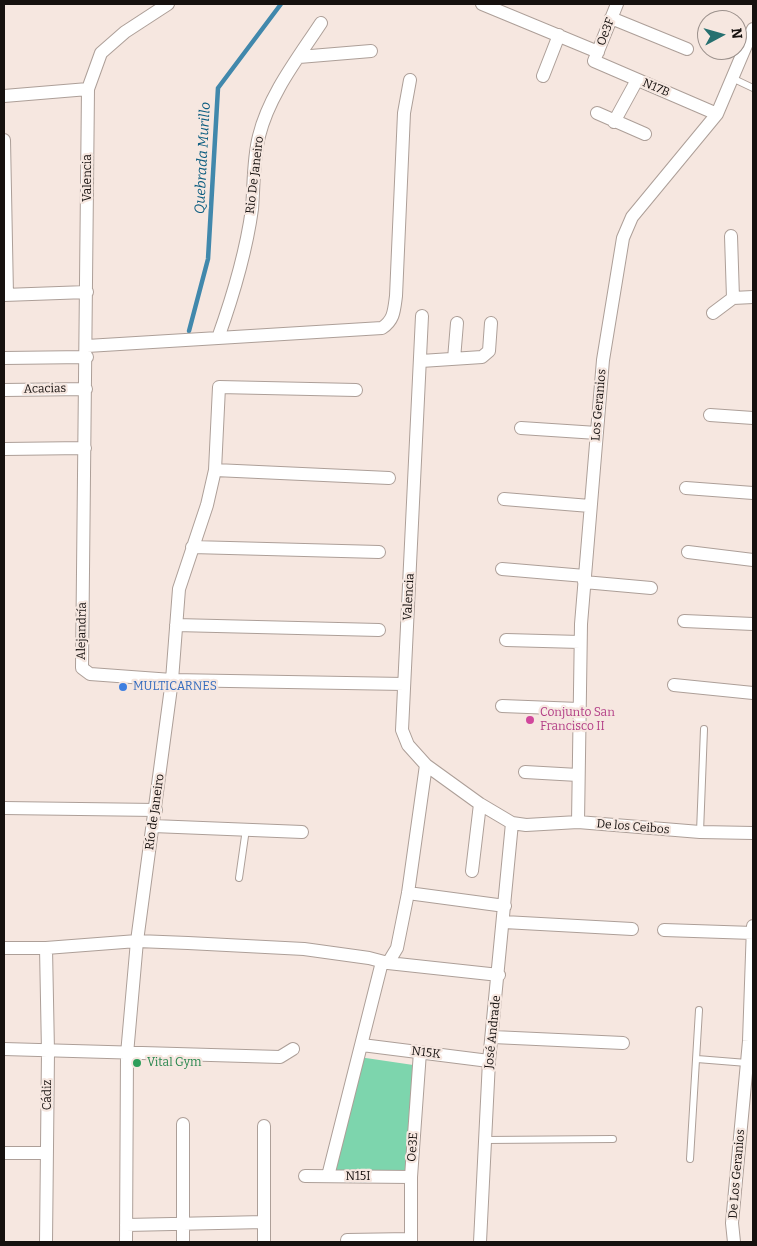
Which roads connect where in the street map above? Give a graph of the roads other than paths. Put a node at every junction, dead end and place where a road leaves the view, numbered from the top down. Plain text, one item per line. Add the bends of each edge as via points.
1 (168, 4) edge
2 (482, 4) edge
3 (617, 4) edge
4 (611, 18) junction
5 (321, 23) dead end
6 (753, 29) edge
7 (559, 36) junction
8 (687, 49) dead end
9 (371, 51) dead end
10 (596, 56) junction
11 (299, 57) junction
12 (544, 76) dead end
13 (732, 78) junction
14 (410, 80) dead end
15 (638, 80) junction
16 (753, 88) edge
17 (88, 89) junction
18 (4, 96) edge
19 (597, 113) dead end
20 (717, 114) junction
21 (614, 122) junction
22 (645, 134) dead end
23 (4, 140) edge
24 (731, 236) dead end
25 (87, 292) junction
26 (6, 295) edge
27 (753, 297) edge
28 (733, 298) junction
29 (713, 313) dead end
30 (422, 316) dead end
31 (457, 323) dead end
32 (492, 323) dead end
33 (218, 338) junction
34 (87, 352) junction
35 (4, 358) edge
36 (454, 359) junction
37 (421, 361) junction
38 (86, 389) junction
39 (4, 390) edge
40 (356, 390) dead end
41 (710, 415) dead end
42 (753, 418) edge
43 (521, 428) dead end
44 (597, 433) junction
45 (85, 448) junction
46 (4, 449) edge
47 (215, 470) junction
48 (389, 478) dead end
49 (686, 488) dead end
50 (753, 493) edge
51 (504, 499) dead end
52 (590, 506) junction
53 (192, 547) junction
54 (379, 552) dead end
55 (688, 552) dead end
56 (753, 560) edge
57 (502, 569) dead end
58 (584, 579) junction
59 (651, 588) dead end
60 (684, 620) dead end
61 (753, 624) edge
62 (176, 625) junction
63 (379, 630) dead end
64 (506, 640) dead end
65 (580, 642) junction
66 (172, 680) junction
67 (404, 684) junction
68 (674, 685) dead end
69 (753, 693) edge
70 (502, 706) dead end
71 (579, 709) junction
72 (704, 729) dead end
73 (426, 766) junction
74 (525, 772) dead end
75 (578, 775) junction
76 (480, 804) junction
77 (4, 808) edge
78 (156, 810) junction
79 (578, 822) junction
80 (512, 823) junction
81 (153, 826) junction
82 (246, 830) junction
83 (302, 832) dead end
84 (700, 832) junction
85 (753, 833) edge
86 (472, 871) dead end
87 (239, 878) dead end
88 (408, 893) junction
89 (505, 906) junction
90 (504, 922) junction
91 (753, 926) edge
92 (632, 929) dead end
93 (664, 930) dead end
94 (753, 933) edge
95 (137, 941) junction
96 (4, 948) edge
97 (46, 948) junction
98 (385, 963) junction
99 (498, 975) junction
100 (699, 1010) dead end
101 (493, 1038) junction
102 (623, 1043) dead end
103 (362, 1045) junction
104 (4, 1049) edge
105 (293, 1049) dead end
106 (48, 1052) junction
107 (420, 1052) junction
108 (127, 1054) junction
109 (697, 1059) junction
110 (489, 1061) junction
111 (747, 1063) junction
112 (183, 1124) dead end
113 (264, 1126) dead end
114 (486, 1140) junction
115 (613, 1140) dead end
116 (4, 1153) edge
117 (47, 1153) junction
118 (690, 1158) dead end
119 (305, 1176) dead end
120 (328, 1176) junction
121 (411, 1177) junction
122 (264, 1222) junction
123 (182, 1224) junction
124 (126, 1225) junction
125 (347, 1240) dead end
126 (410, 1241) edge
127 (46, 1242) edge
128 (126, 1242) edge
129 (183, 1242) edge
130 (264, 1242) edge
131 (480, 1242) edge
132 (734, 1242) edge

1 - 17 street, Valencia via 125,32 101,53
2 - 7 street, N17B
3 - 4 street, Oe3F
4 - 8 street
4 - 10 street, Oe3F
5 - 11 street, Rio De Janeiro
6 - 13 street, Los Geranios
7 - 10 street, N17B
7 - 12 street
9 - 11 street
10 - 15 street, N17B
11 - 33 street, Rio De Janeiro via 273,98 258,137 244,254
13 - 16 lane
13 - 20 street, Los Geranios
14 - 33 street via 404,113 396,296 390,322 382,328
15 - 20 street, N17B
15 - 21 street
17 - 18 street
17 - 25 street, Valencia
19 - 21 street
20 - 44 street, Los Geranios via 627,226 603,360
21 - 22 street
23 - 26 street
24 - 28 street
25 - 26 street
25 - 34 street, Valencia
27 - 28 street
28 - 29 street
30 - 37 street, Valencia
31 - 36 street
32 - 36 street via 486,355
33 - 34 street
34 - 35 street
34 - 38 street, Valencia
36 - 37 street
37 - 67 street, Valencia
38 - 39 street, Acacias
38 - 45 street, Alejandría
40 - 47 street, Río de Janeiro via 219,387
41 - 42 street
43 - 44 street
44 - 52 street, Los Geranios
45 - 46 street
45 - 66 street, Alejandría via 82,668 90,674
47 - 48 street
47 - 53 street, Río de Janeiro
49 - 50 street
51 - 52 street
52 - 58 street, Los Geranios
53 - 54 street
53 - 62 street, Río de Janeiro via 179,589
55 - 56 street
57 - 58 street
58 - 59 street
58 - 65 street, Los Geranios
60 - 61 street
62 - 63 street
62 - 66 street, Río de Janeiro
64 - 65 street
65 - 71 street, Los Geranios
66 - 67 street, Alejandría
66 - 78 street, Río de Janeiro
67 - 73 street, Valencia via 402,730 408,745
68 - 69 street
70 - 71 street
71 - 75 street, Los Geranios
72 - 84 lane
73 - 76 street, Valencia
73 - 88 street
74 - 75 street
75 - 79 street, Los Geranios
76 - 80 street, Valencia
76 - 86 street
77 - 78 street
78 - 81 street, Río de Janeiro
79 - 80 street, De los Ceibos
79 - 84 street, De los Ceibos
80 - 89 street, José Andrade
81 - 82 street
81 - 95 street, Río de Janeiro
82 - 83 street
82 - 87 lane
84 - 85 street, De los Ceibos
88 - 89 street
88 - 98 street via 396,948
89 - 90 street, José Andrade
90 - 92 street
90 - 99 street, José Andrade
91 - 94 street, De Los Geranios
93 - 94 street
94 - 111 street, De Los Geranios
95 - 97 street
95 - 98 street via 304,949
95 - 108 street, Río de Janeiro
96 - 97 street
97 - 106 street, Cádiz
98 - 99 street
98 - 103 street
99 - 101 street, José Andrade
100 - 109 lane
101 - 102 street
101 - 110 street, José Andrade
103 - 107 street, N15K
103 - 120 street
104 - 106 street
105 - 108 street via 280,1057
106 - 108 street
106 - 117 street, Cádiz
107 - 110 street, N15K
107 - 121 street, Oe3E
108 - 124 street, Río de Janeiro
109 - 111 lane
109 - 118 lane
110 - 114 street, José Andrade
111 - 132 street, De Los Geranios via 732,1223
112 - 123 street
113 - 122 street
114 - 115 lane
114 - 131 street, José Andrade
116 - 117 street
117 - 127 street, Cádiz
119 - 120 street, N15I
120 - 121 street, N15I
121 - 126 street, Oe3E
122 - 123 street
122 - 130 street
123 - 124 street
123 - 129 street
124 - 128 street, Río de Janeiro
125 - 126 street

